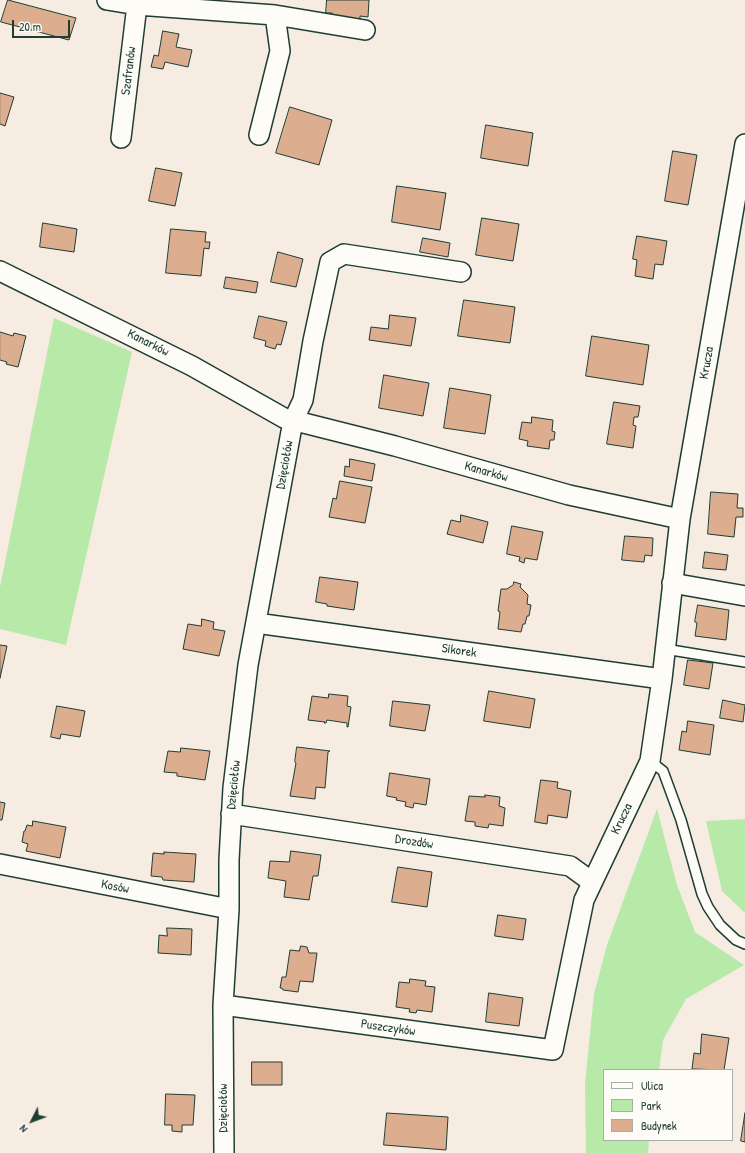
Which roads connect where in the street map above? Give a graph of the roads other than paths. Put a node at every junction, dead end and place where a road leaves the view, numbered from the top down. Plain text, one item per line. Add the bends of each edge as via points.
1 (107, 0) edge
2 (137, 5) junction
3 (275, 15) junction
4 (365, 30) dead end
5 (259, 135) dead end
6 (121, 138) dead end
7 (744, 151) edge
8 (0, 271) edge
9 (461, 272) dead end
10 (293, 421) junction
11 (680, 519) junction
12 (672, 583) junction
13 (745, 596) edge
14 (256, 623) junction
15 (665, 649) junction
16 (745, 662) edge
17 (662, 679) junction
18 (650, 761) junction
19 (231, 814) junction
20 (0, 864) edge
21 (592, 882) junction
22 (229, 909) junction
23 (745, 944) edge
24 (223, 1005) junction
25 (553, 1050) joint
26 (224, 1153) edge

1 - 2 street
2 - 3 street
2 - 6 street, Szafranów
3 - 4 street
3 - 5 street via 280,51
7 - 11 street, Krucza
8 - 10 street, Kanarków via 192,366
9 - 10 street via 344,254 330,262 303,400
10 - 11 street, Kanarków via 395,446 570,495
10 - 14 street, Dzięciołów
11 - 12 street, Krucza
12 - 13 street
12 - 15 street, Krucza
14 - 17 street, Sikorek
14 - 19 street, Dzięciołów via 248,665
15 - 16 lane
15 - 17 street, Krucza
17 - 18 street, Krucza
18 - 21 street, Krucza
18 - 23 lane via 663,771 708,907 720,925 736,940
19 - 21 street, Drozdów via 570,866
19 - 22 street, Dzięciołów via 228,860
20 - 22 street, Kosów
21 - 25 street, Krucza via 584,900
22 - 24 street, Dzięciołów
24 - 25 street, Puszczyków
24 - 26 street, Dzięciołów

